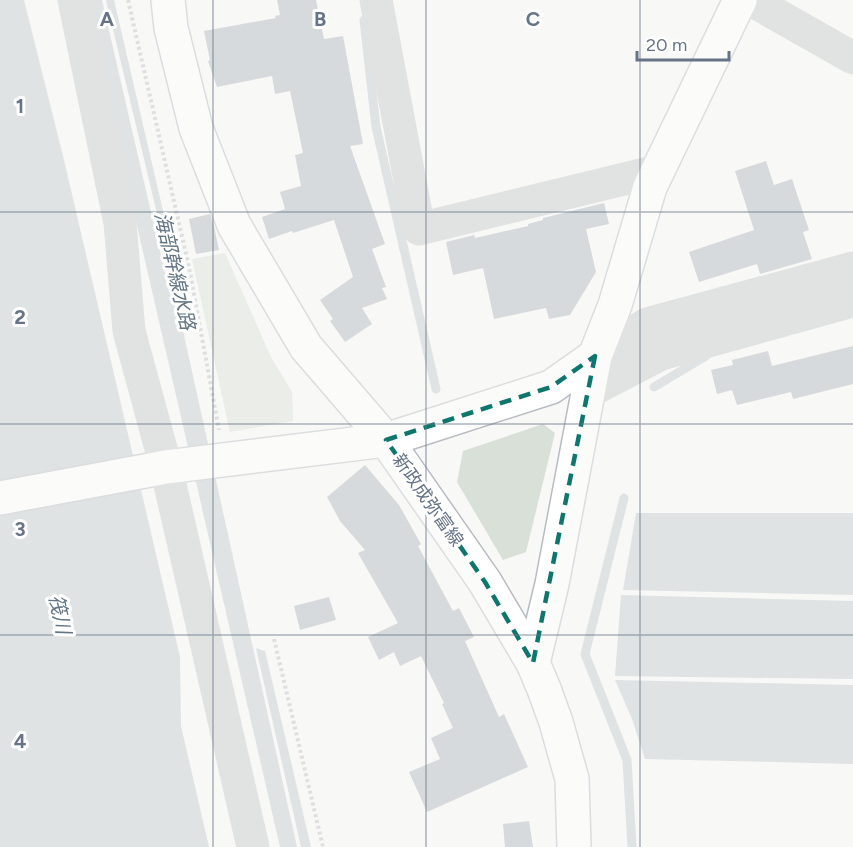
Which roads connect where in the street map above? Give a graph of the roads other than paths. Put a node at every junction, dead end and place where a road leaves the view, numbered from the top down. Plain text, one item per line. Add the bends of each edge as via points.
1 (74, 0) edge
2 (168, 0) edge
3 (376, 0) edge
4 (740, 0) edge
5 (751, 0) edge
6 (853, 58) edge
7 (657, 171) junction
8 (853, 268) edge
9 (853, 301) edge
10 (595, 356) junction
11 (588, 392) junction
12 (386, 440) junction
13 (173, 466) junction
14 (0, 498) edge
15 (533, 663) junction
16 (253, 847) edge
17 (574, 847) edge

1 - 13 street via 120,223 129,331
2 - 12 main road via 171,28 196,128 234,225 306,347
3 - 7 street via 419,229
4 - 7 main road
5 - 6 street
7 - 10 main road
8 - 10 street via 647,324
9 - 11 street via 661,354
10 - 11 main road
10 - 12 main road, 新政成弥富線 via 551,387
11 - 15 main road
12 - 13 main road
12 - 15 main road, 新政成弥富線 via 485,582
13 - 14 main road
13 - 16 street
15 - 17 main road, 新政成弥富線 via 572,779

